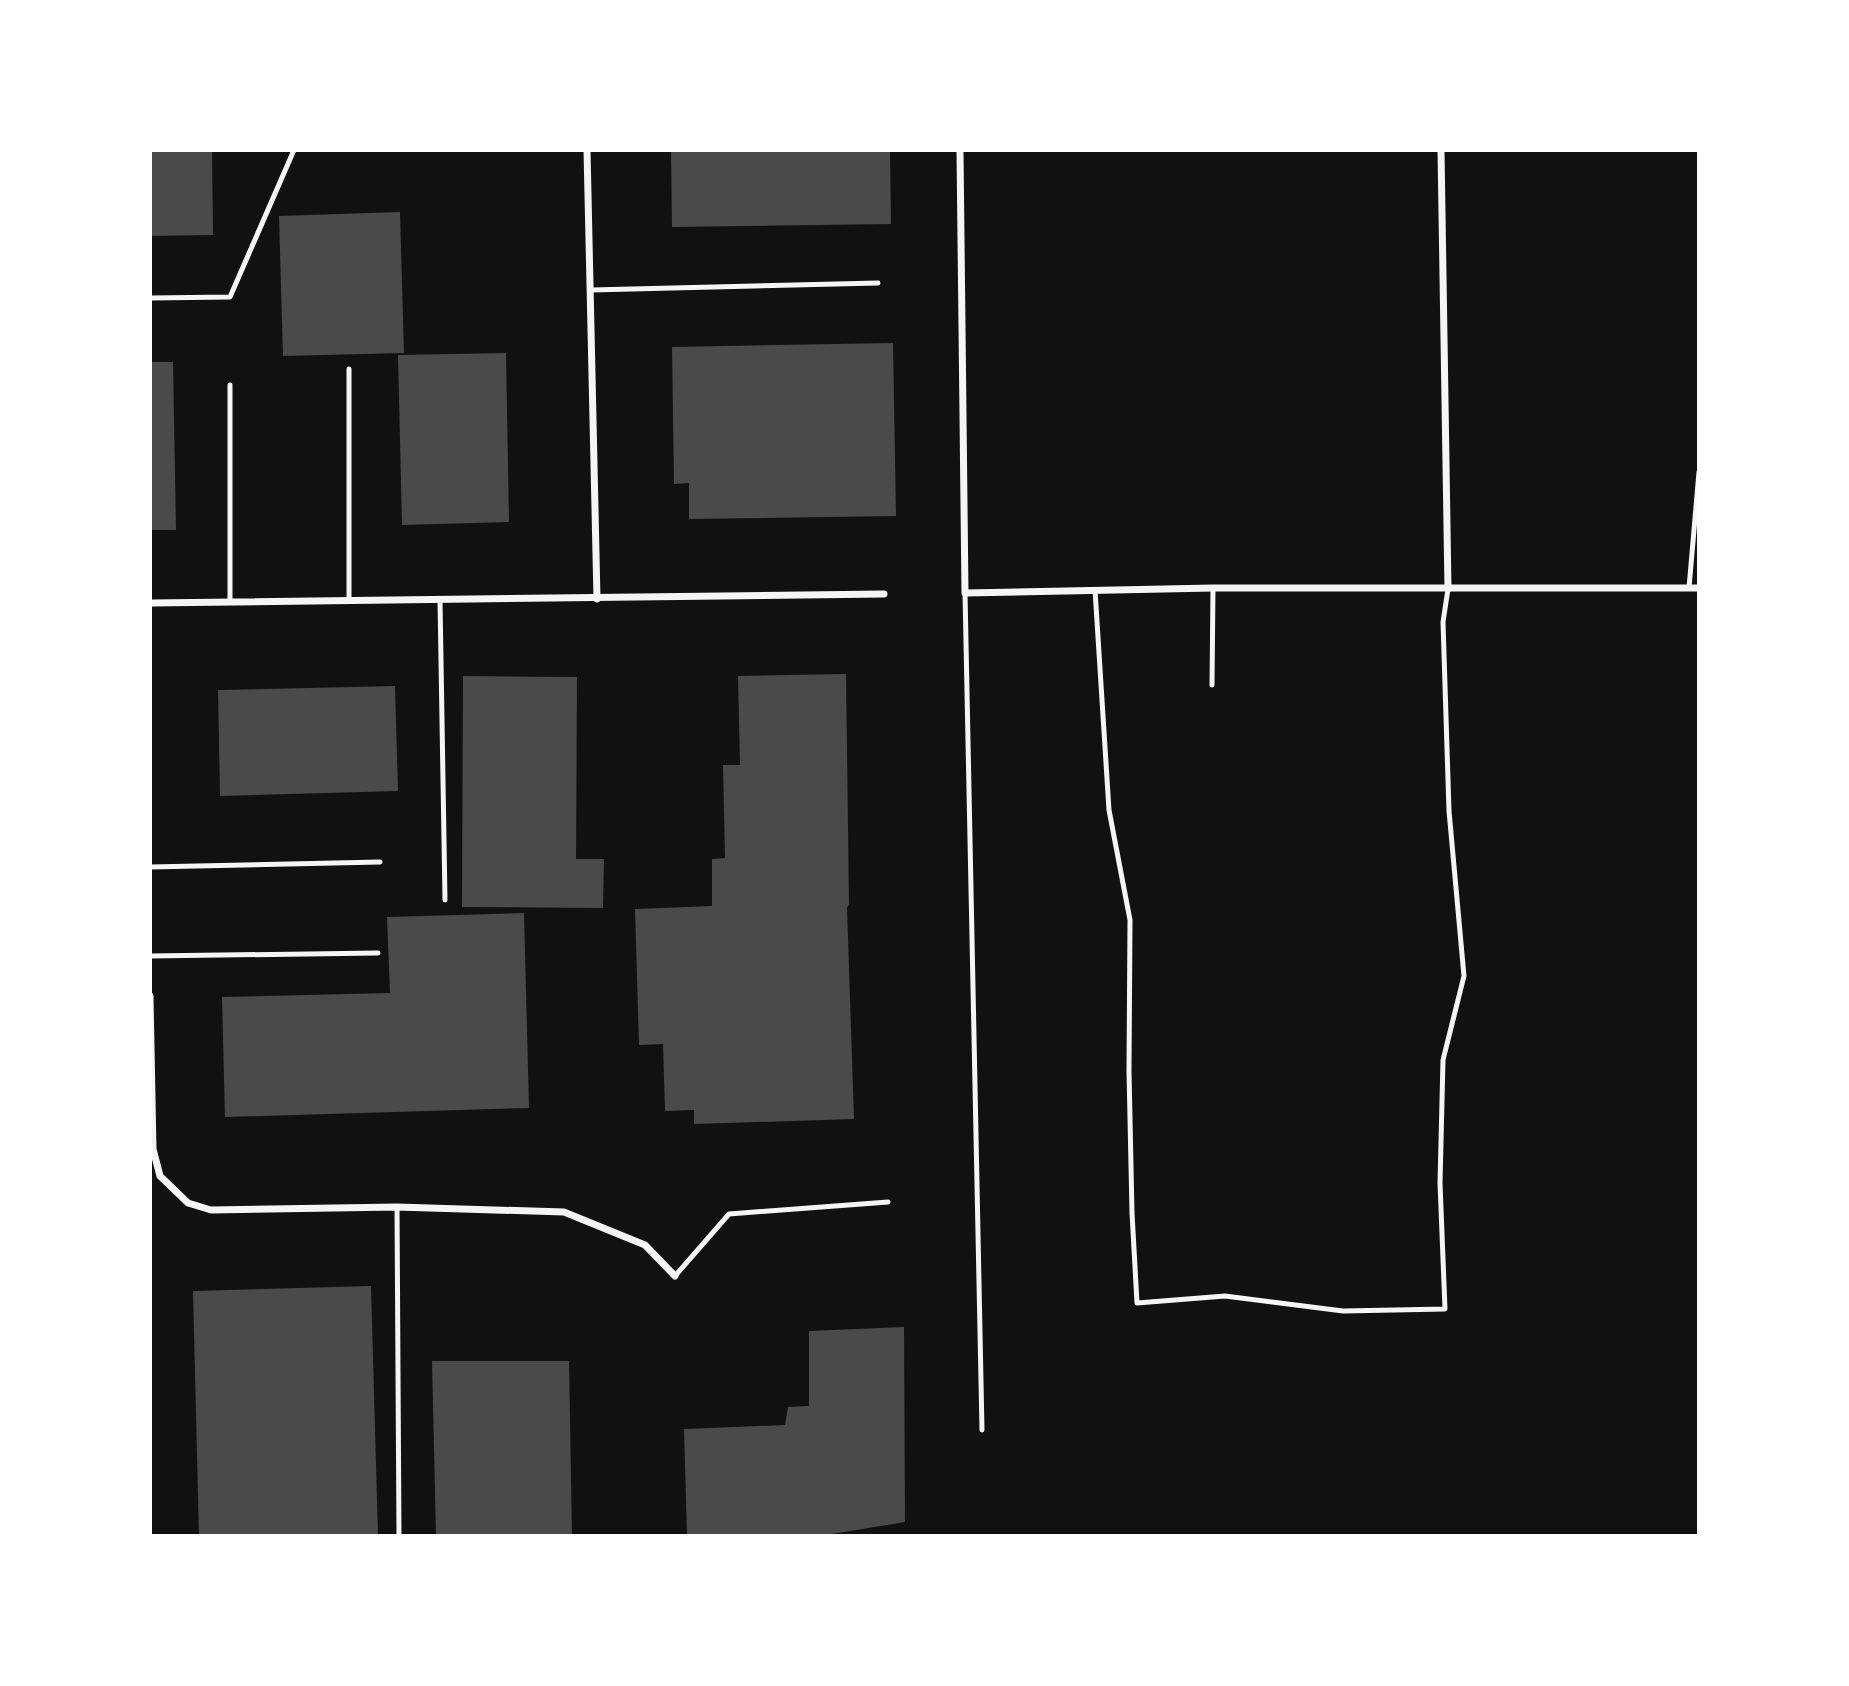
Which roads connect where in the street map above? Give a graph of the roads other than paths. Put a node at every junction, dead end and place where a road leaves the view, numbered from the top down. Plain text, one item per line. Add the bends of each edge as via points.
1 (294, 150) edge
2 (587, 150) edge
3 (960, 150) edge
4 (1441, 150) edge
5 (878, 283) dead end
6 (591, 290) junction
7 (150, 298) edge
8 (349, 369) dead end
9 (230, 385) dead end
10 (1699, 472) edge
11 (1213, 588) junction
12 (1689, 588) junction
13 (1699, 588) edge
14 (1448, 589) junction
15 (1095, 590) junction
16 (965, 593) junction
17 (884, 594) dead end
18 (597, 599) junction
19 (440, 600) junction
20 (349, 601) junction
21 (230, 602) junction
22 (150, 603) edge
23 (1212, 685) dead end
24 (380, 862) dead end
25 (150, 867) edge
26 (445, 900) dead end
27 (377, 953) dead end
28 (150, 956) edge
29 (150, 996) edge
30 (888, 1202) dead end
31 (397, 1207) junction
32 (675, 1276) joint
33 (982, 1430) dead end
34 (399, 1535) edge

1 - 7 lane via 230,297
2 - 6 street
3 - 16 street
4 - 14 street
5 - 6 lane
6 - 18 street
8 - 20 lane
9 - 21 lane
10 - 12 lane
11 - 14 street
11 - 15 street
11 - 23 lane
12 - 13 street
12 - 14 street
14 - 15 lane via 1443,622 1449,811 1464,976 1443,1060 1440,1183 1445,1309 1343,1311 1225,1296 1137,1303 1131,1174 1130,920 1109,810
15 - 16 street
16 - 33 lane
17 - 18 street
18 - 19 street
19 - 20 street
19 - 26 lane
20 - 21 street
21 - 22 street
24 - 25 lane
27 - 28 lane
29 - 31 street via 153,1149 160,1176 188,1203 211,1210
30 - 32 lane via 729,1214
31 - 32 street via 564,1212 645,1245
31 - 34 lane

